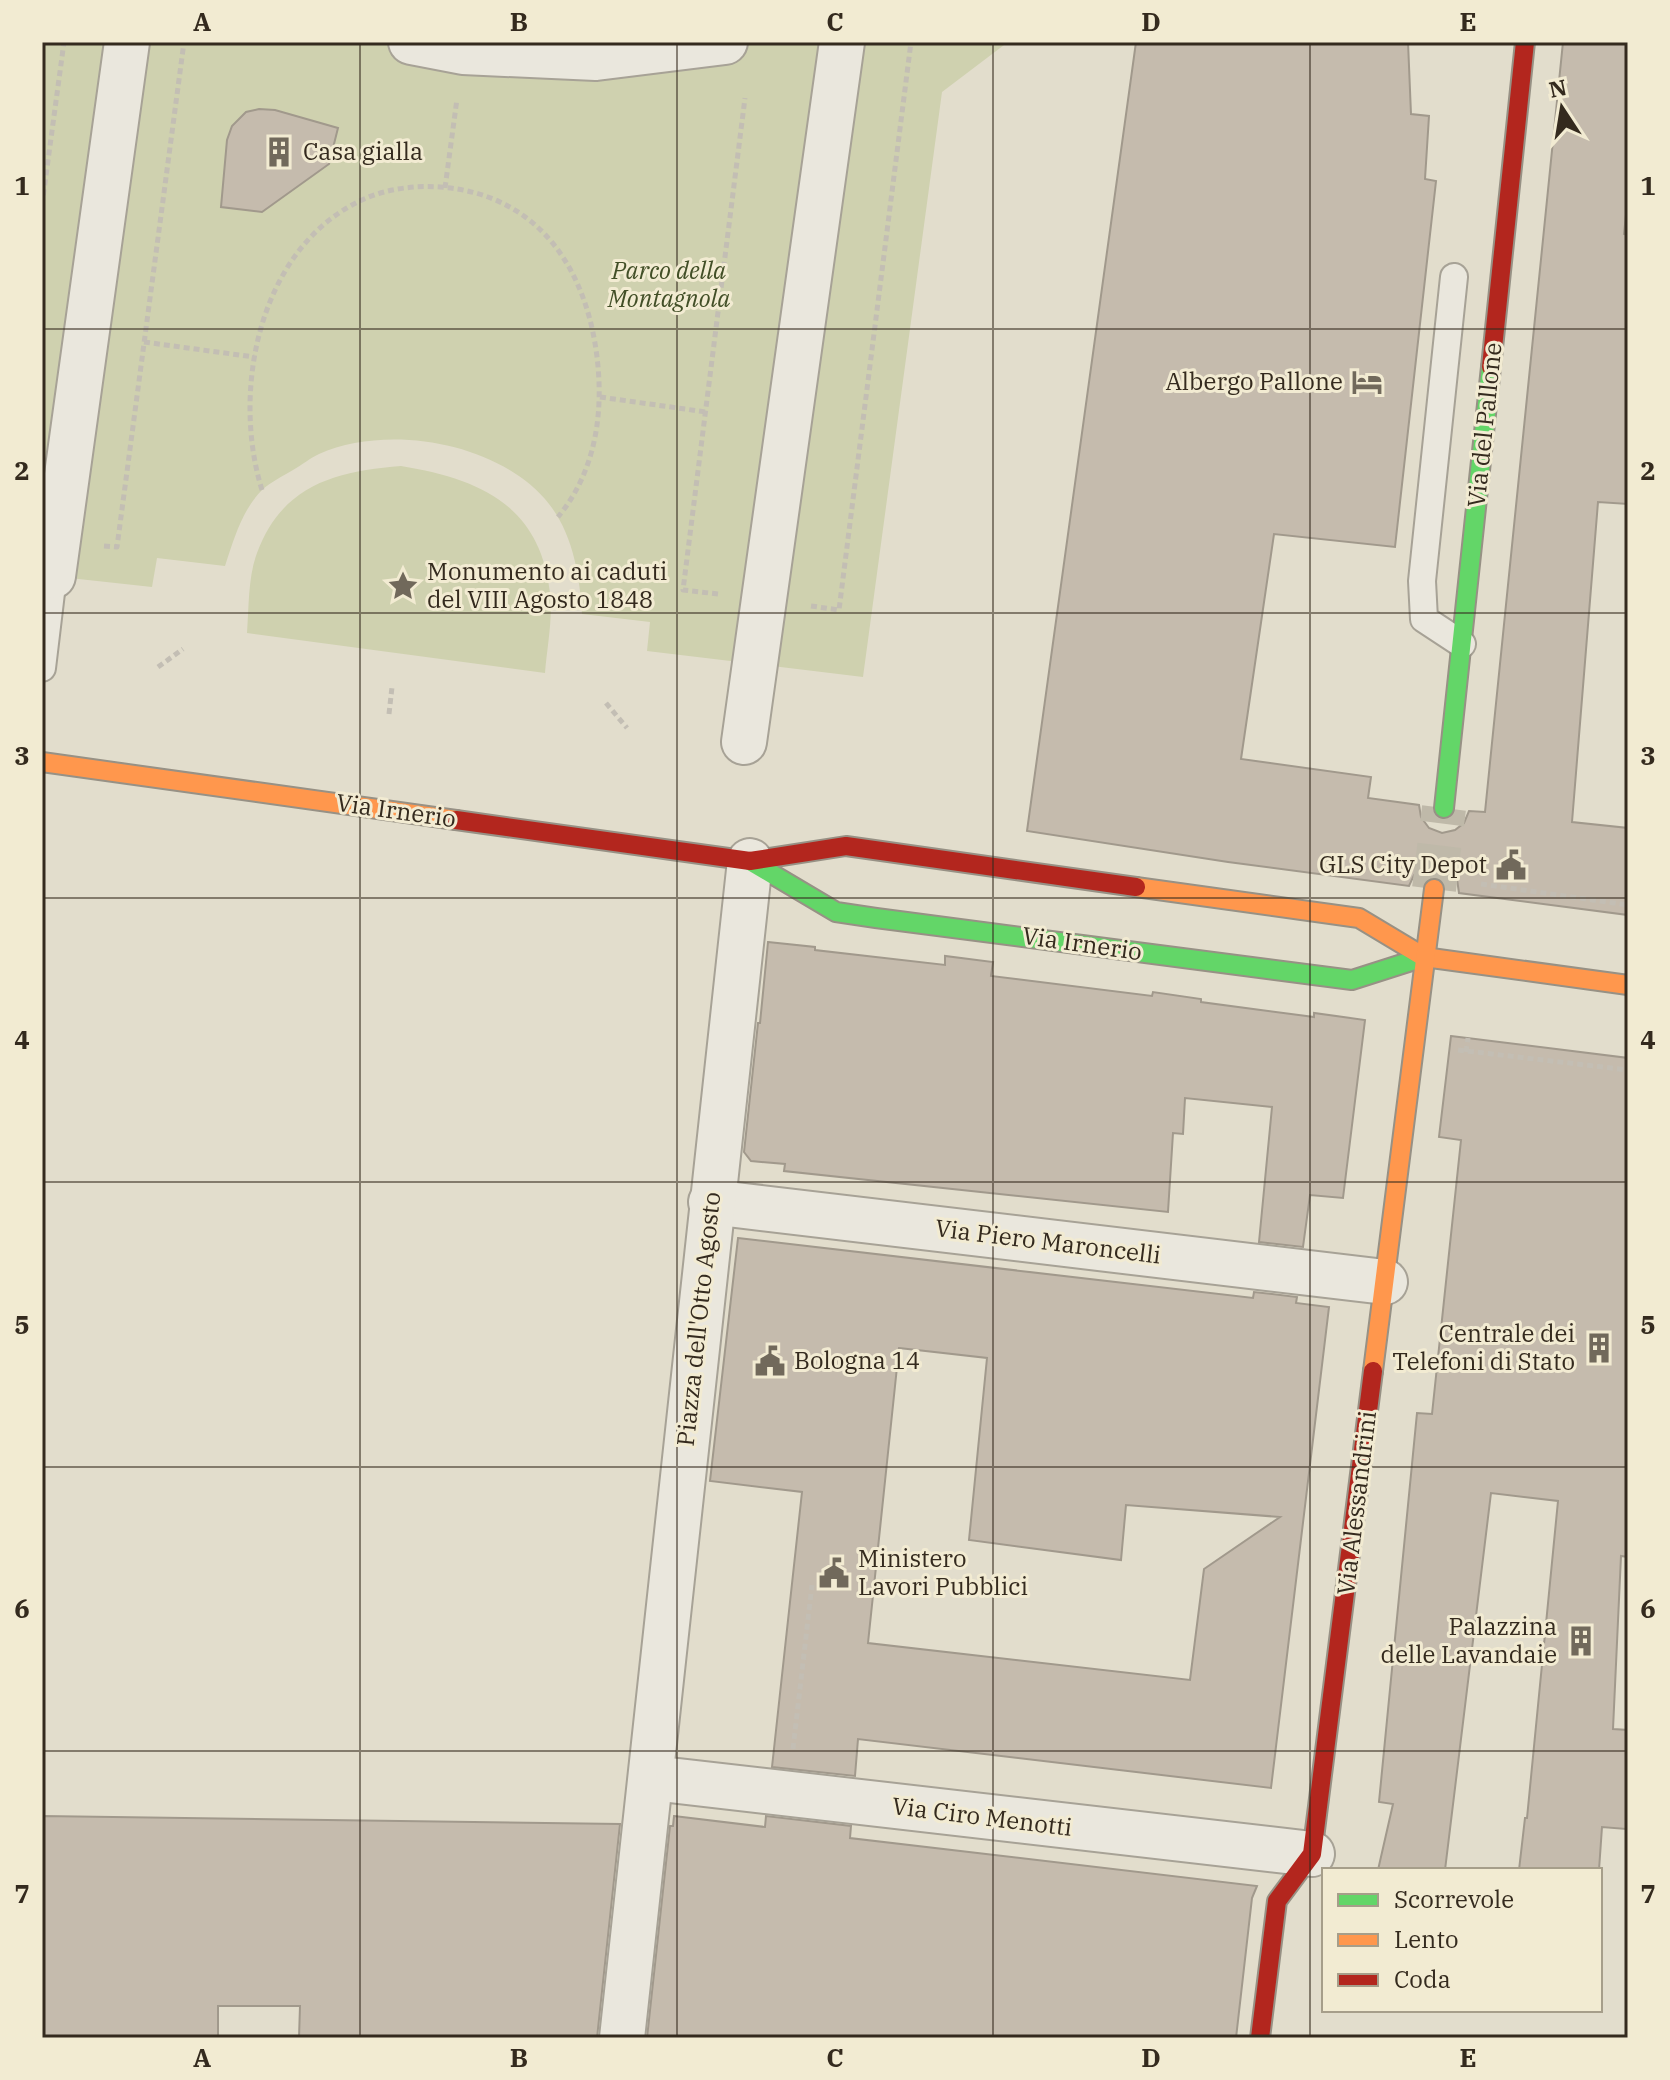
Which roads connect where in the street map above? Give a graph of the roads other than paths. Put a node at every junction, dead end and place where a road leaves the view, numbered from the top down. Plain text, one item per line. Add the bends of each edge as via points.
1 (127, 42) edge
2 (411, 42) edge
3 (725, 42) edge
4 (842, 42) edge
5 (1525, 42) edge
6 (1454, 277) dead end
7 (53, 576) joint
8 (1462, 644) junction
9 (42, 668) edge
10 (744, 742) dead end
11 (42, 762) edge
12 (1444, 808) tunnel mouth
13 (750, 861) junction
14 (1434, 889) tunnel mouth
15 (1424, 957) junction
16 (1628, 985) edge
17 (711, 1202) junction
18 (1385, 1282) junction
19 (652, 1778) junction
20 (1312, 1854) junction
21 (622, 2038) edge
22 (1260, 2038) edge

1 - 7 street
2 - 3 street via 463,52 596,58
4 - 10 street
5 - 8 street, Via del Pallone
6 - 8 lane via 1422,581 1424,619
7 - 9 lane
8 - 12 street, Via del Pallone
11 - 13 street, Via Irnerio
13 - 15 street, Via Irnerio via 846,846 1359,918
13 - 15 street, Via Irnerio via 836,912 876,918 1352,980
13 - 17 street, Piazza dell'Otto Agosto
14 - 15 street
15 - 16 street, Via Irnerio
15 - 18 street, Via Alessandrini
17 - 18 street, Via Piero Maroncelli
17 - 19 street, Piazza dell'Otto Agosto
18 - 20 street, Via Alessandrini
19 - 20 street, Via Ciro Menotti
19 - 21 street, Piazza dell'Otto Agosto
20 - 22 street, Via Alessandrini via 1277,1901

